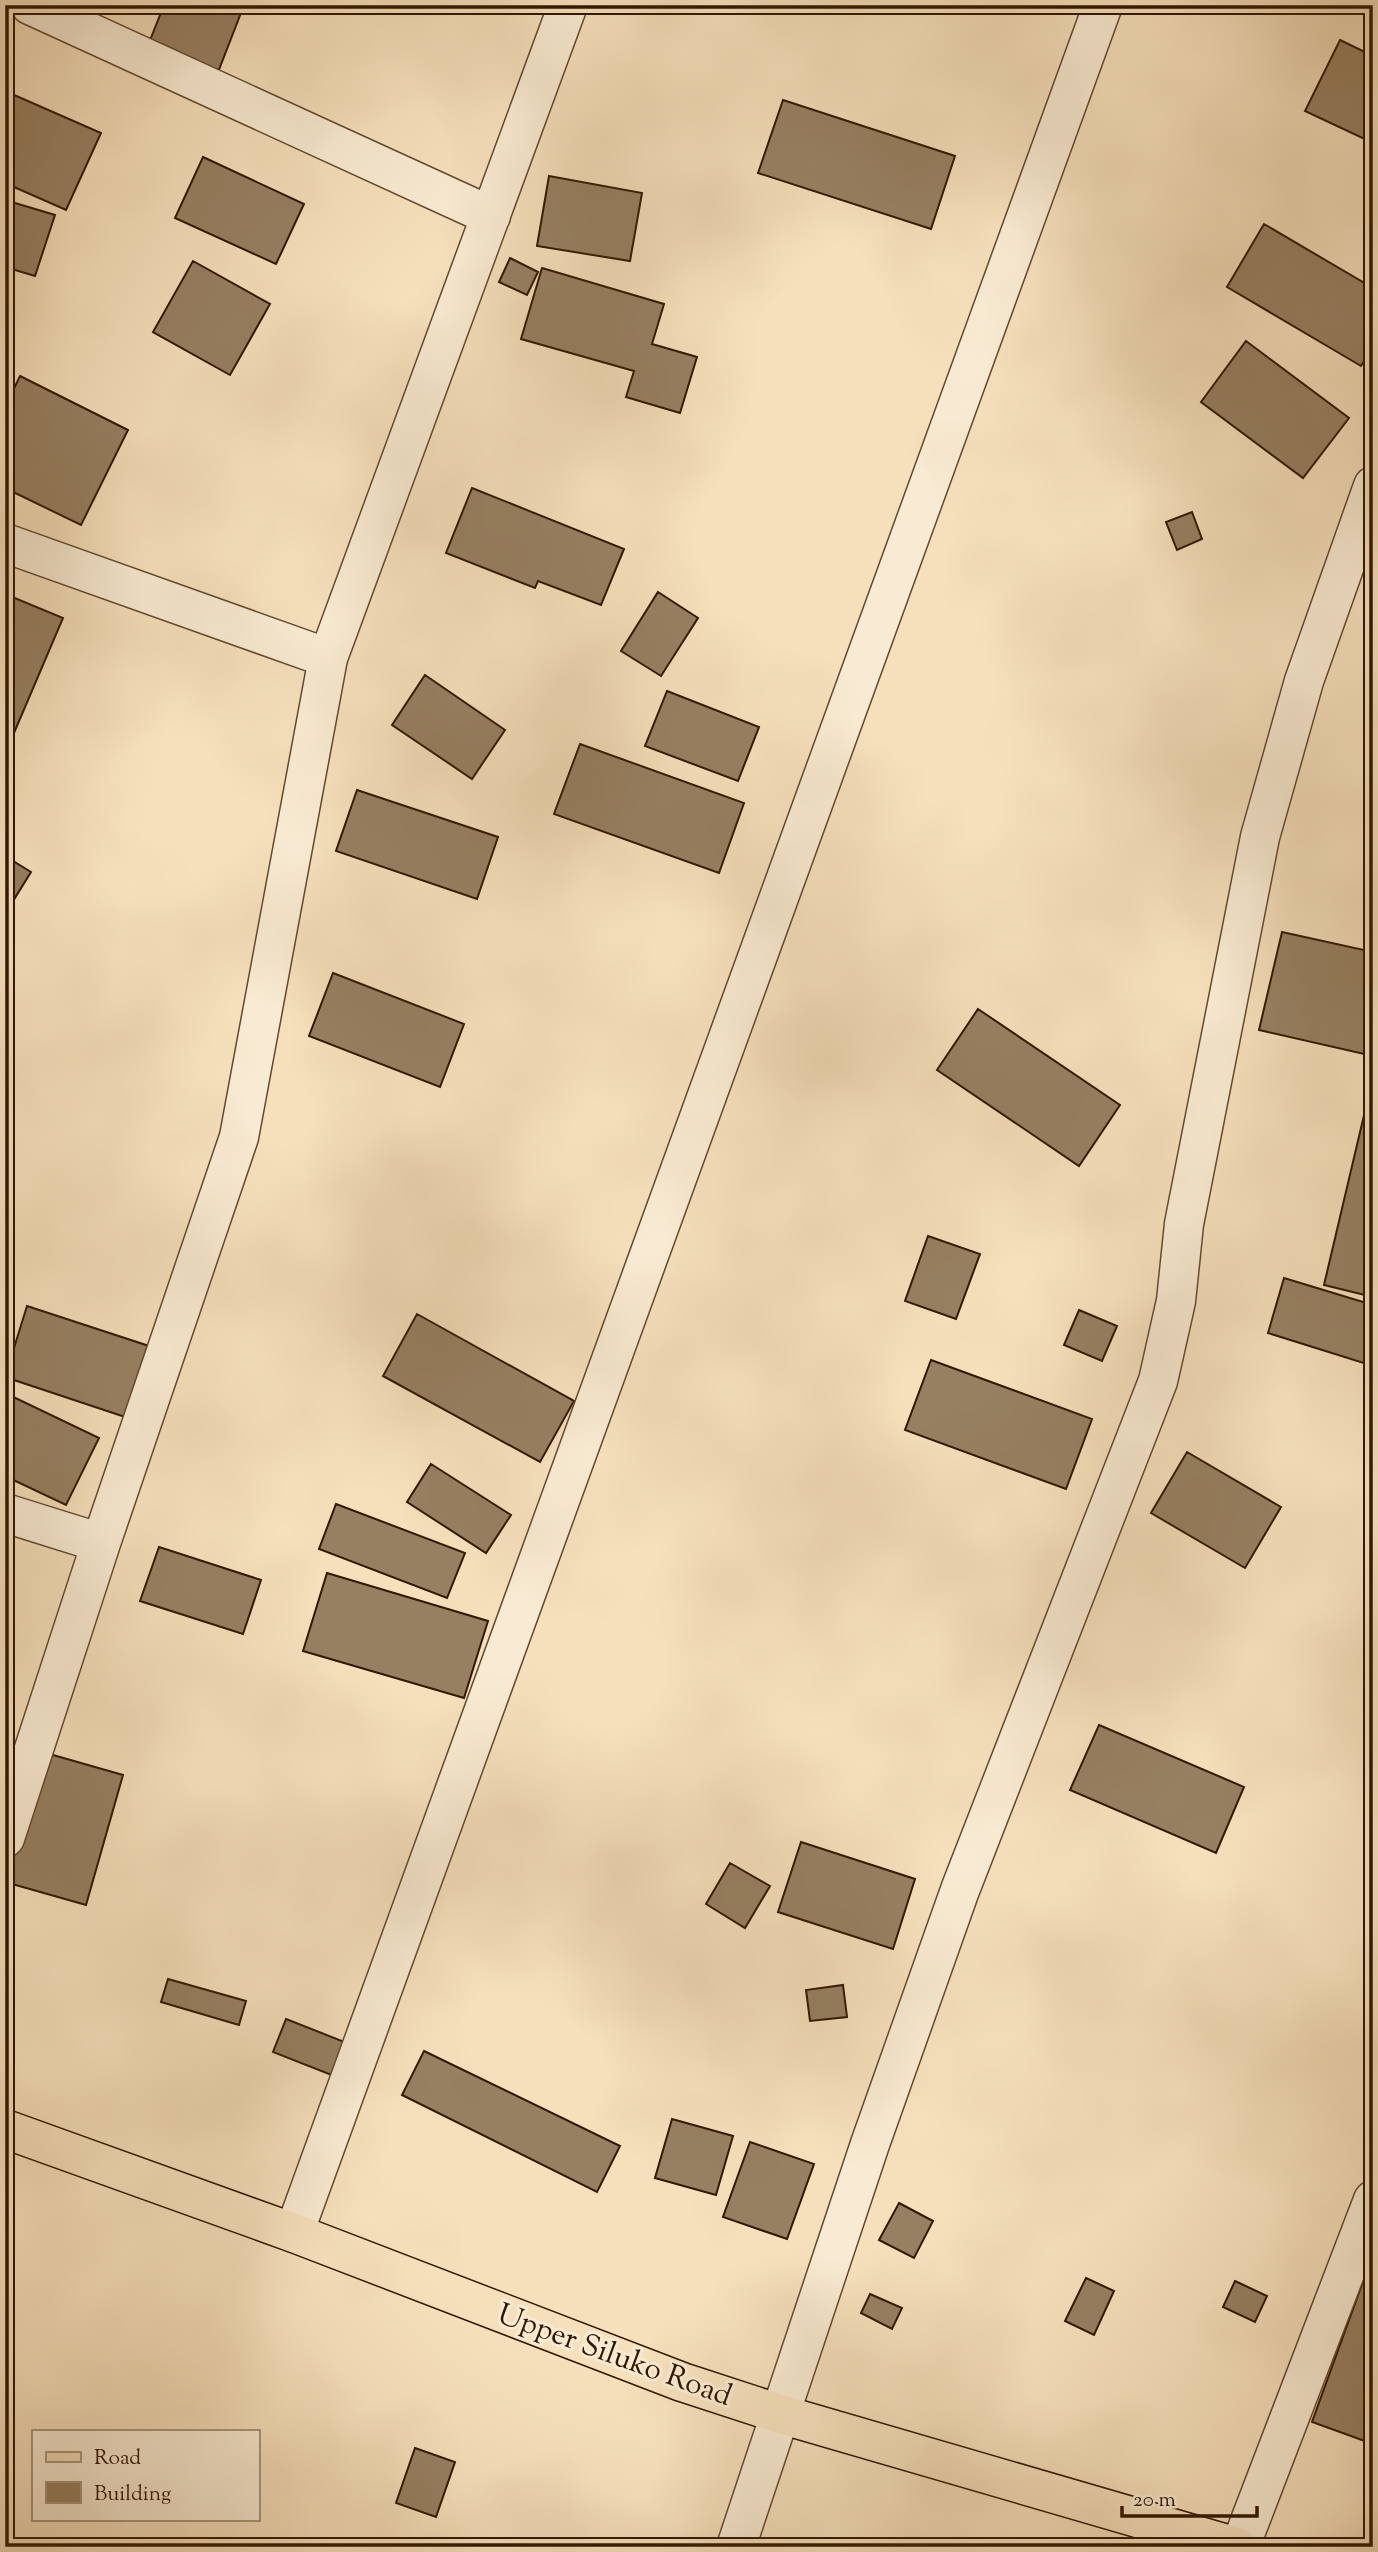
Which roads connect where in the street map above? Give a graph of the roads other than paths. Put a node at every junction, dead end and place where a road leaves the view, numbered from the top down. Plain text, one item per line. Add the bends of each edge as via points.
1 (30, 5) edge
2 (568, 5) edge
3 (1103, 5) edge
4 (491, 216) junction
5 (1373, 486) edge
6 (5, 543) edge
7 (328, 658) junction
8 (5, 1513) edge
9 (101, 1543) junction
10 (5, 1838) edge
11 (5, 2129) edge
12 (1373, 2200) edge
13 (294, 2233) junction
14 (780, 2414) junction
15 (736, 2547) edge
16 (1238, 2547) edge

1 - 4 street
2 - 4 street
3 - 13 street
4 - 7 street
5 - 14 street via 1304,681 1260,837 1158,1381 960,1890
6 - 7 street
7 - 9 street via 239,1137
8 - 9 street
9 - 10 street
11 - 13 main road, Upper Siluko Road
12 - 16 street
13 - 14 main road, Upper Siluko Road via 682,2382
14 - 15 street
14 - 16 main road, Upper Siluko Road

